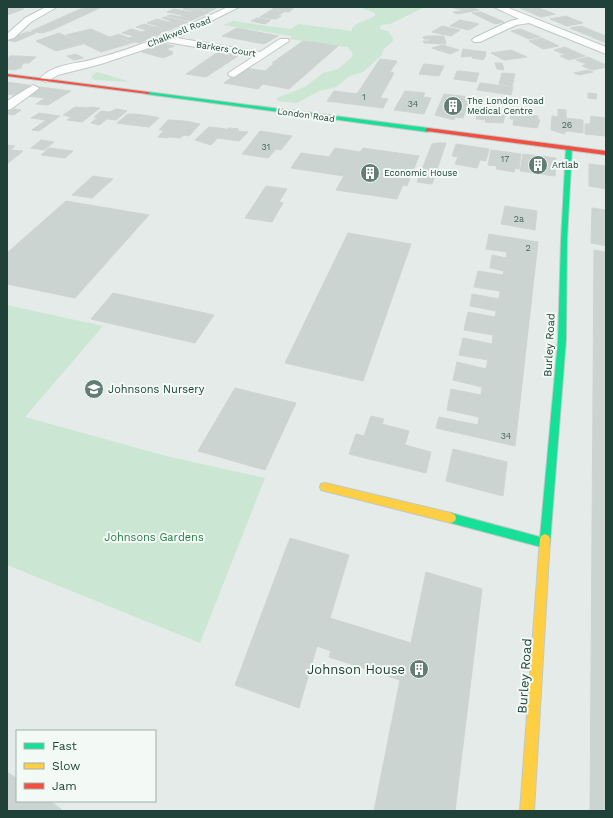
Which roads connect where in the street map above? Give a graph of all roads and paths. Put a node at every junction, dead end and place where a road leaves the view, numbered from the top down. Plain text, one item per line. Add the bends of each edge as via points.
1 (53, 7) edge
2 (235, 7) edge
3 (498, 7) edge
4 (529, 20) junction
5 (7, 37) edge
6 (166, 40) junction
7 (477, 40) dead end
8 (284, 41) dead end
9 (606, 51) edge
10 (262, 55) junction
11 (97, 62) junction
12 (234, 74) dead end
13 (7, 75) edge
14 (46, 79) junction
15 (71, 83) junction
16 (33, 88) dead end
17 (7, 106) edge
18 (569, 148) junction
19 (606, 153) edge
20 (325, 487) dead end
21 (546, 543) junction
22 (527, 811) edge

1 - 5 street via 28,20
2 - 6 street, Chalkwell Road
3 - 4 street
4 - 7 street via 513,23
4 - 9 street
6 - 10 street, Barkers Court
6 - 11 street, Chalkwell Road
8 - 10 street, Barkers Court
10 - 12 street, Barkers Court
11 - 14 street, Chalkwell Road via 54,73
11 - 15 street, Chalkwell Road
13 - 14 main road, London Road
14 - 15 main road, London Road
15 - 18 main road, London Road
16 - 17 street
18 - 19 main road, London Road
18 - 21 main road, Burley Road via 562,340
20 - 21 main road
21 - 22 main road, Burley Road

